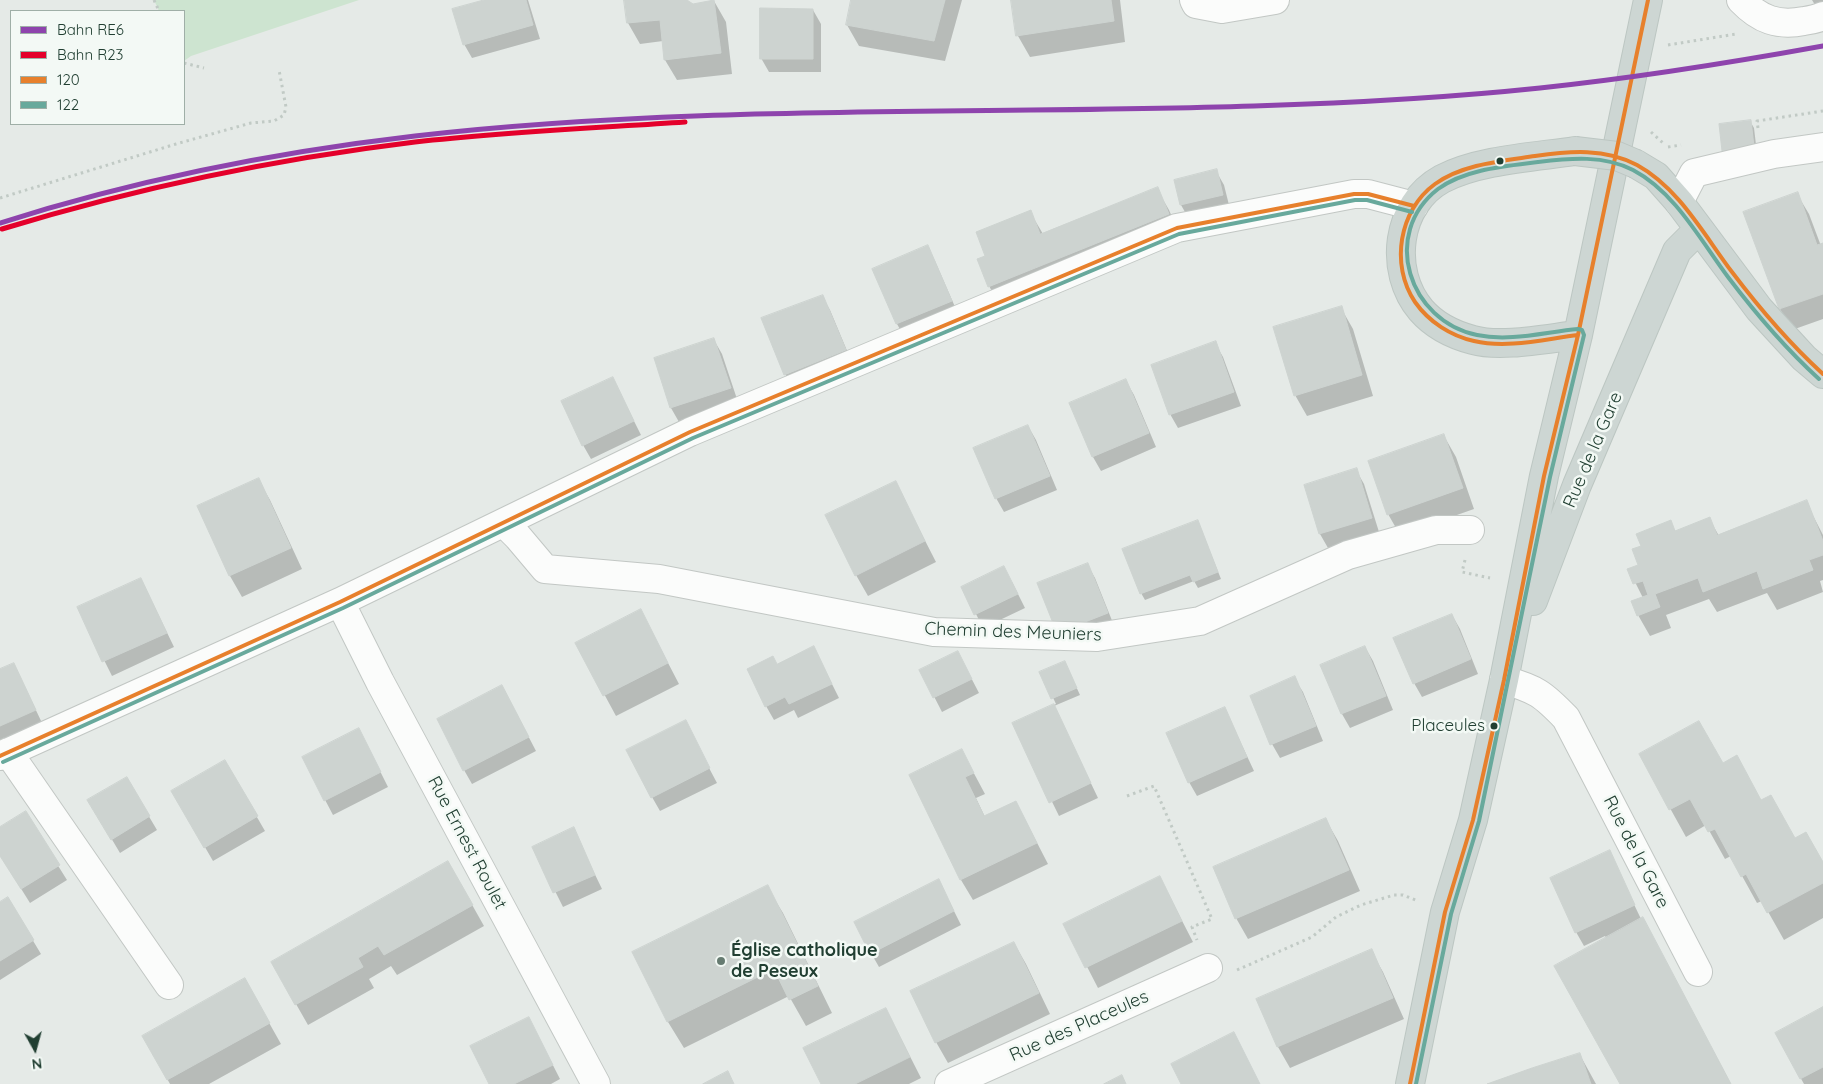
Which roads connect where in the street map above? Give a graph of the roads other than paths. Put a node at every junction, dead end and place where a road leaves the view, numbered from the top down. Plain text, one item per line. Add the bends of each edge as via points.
1 (1275, 0) edge
2 (1648, 0) edge
3 (1741, 0) edge
4 (1195, 2) edge
5 (1823, 16) edge
6 (1823, 147) edge
7 (1678, 202) junction
8 (1414, 206) junction
9 (1699, 229) junction
10 (1578, 335) junction
11 (1823, 374) edge
12 (504, 523) junction
13 (1470, 530) dead end
14 (340, 602) junction
15 (1504, 680) junction
16 (4, 754) edge
17 (1208, 968) road end
18 (1698, 972) dead end
19 (169, 985) dead end
20 (596, 1084) edge
21 (950, 1084) edge
22 (1410, 1084) edge

1 - 4 street via 1222,9
2 - 10 main road, Rue de la Gare
3 - 5 street via 1763,18 1788,24
6 - 7 street via 1774,154 1694,173
7 - 8 main road, bridge via 1656,176 1636,164 1617,156 1575,151 1474,167 1442,179 1426,190
7 - 9 main road
8 - 10 main road via 1401,244 1404,282 1421,310 1437,324 1474,341 1503,343
8 - 12 street via 1368,194 1354,194 1177,228 690,432
9 - 11 main road via 1760,309 1804,358
9 - 15 main road, Rue de la Gare via 1677,251 1577,485
10 - 15 main road, Rue de la Gare via 1544,476
12 - 13 street, Chemin des Meuniers via 545,569 659,579 934,632 1097,637 1200,621 1348,555 1436,530
12 - 14 street
14 - 16 street
14 - 20 street, Rue Ernest Roulet
15 - 18 street, Rue de la Gare via 1528,687 1547,698 1566,718
15 - 22 main road, Rue de la Gare via 1473,820 1445,912
16 - 19 street
17 - 21 street, Rue des Placeules

